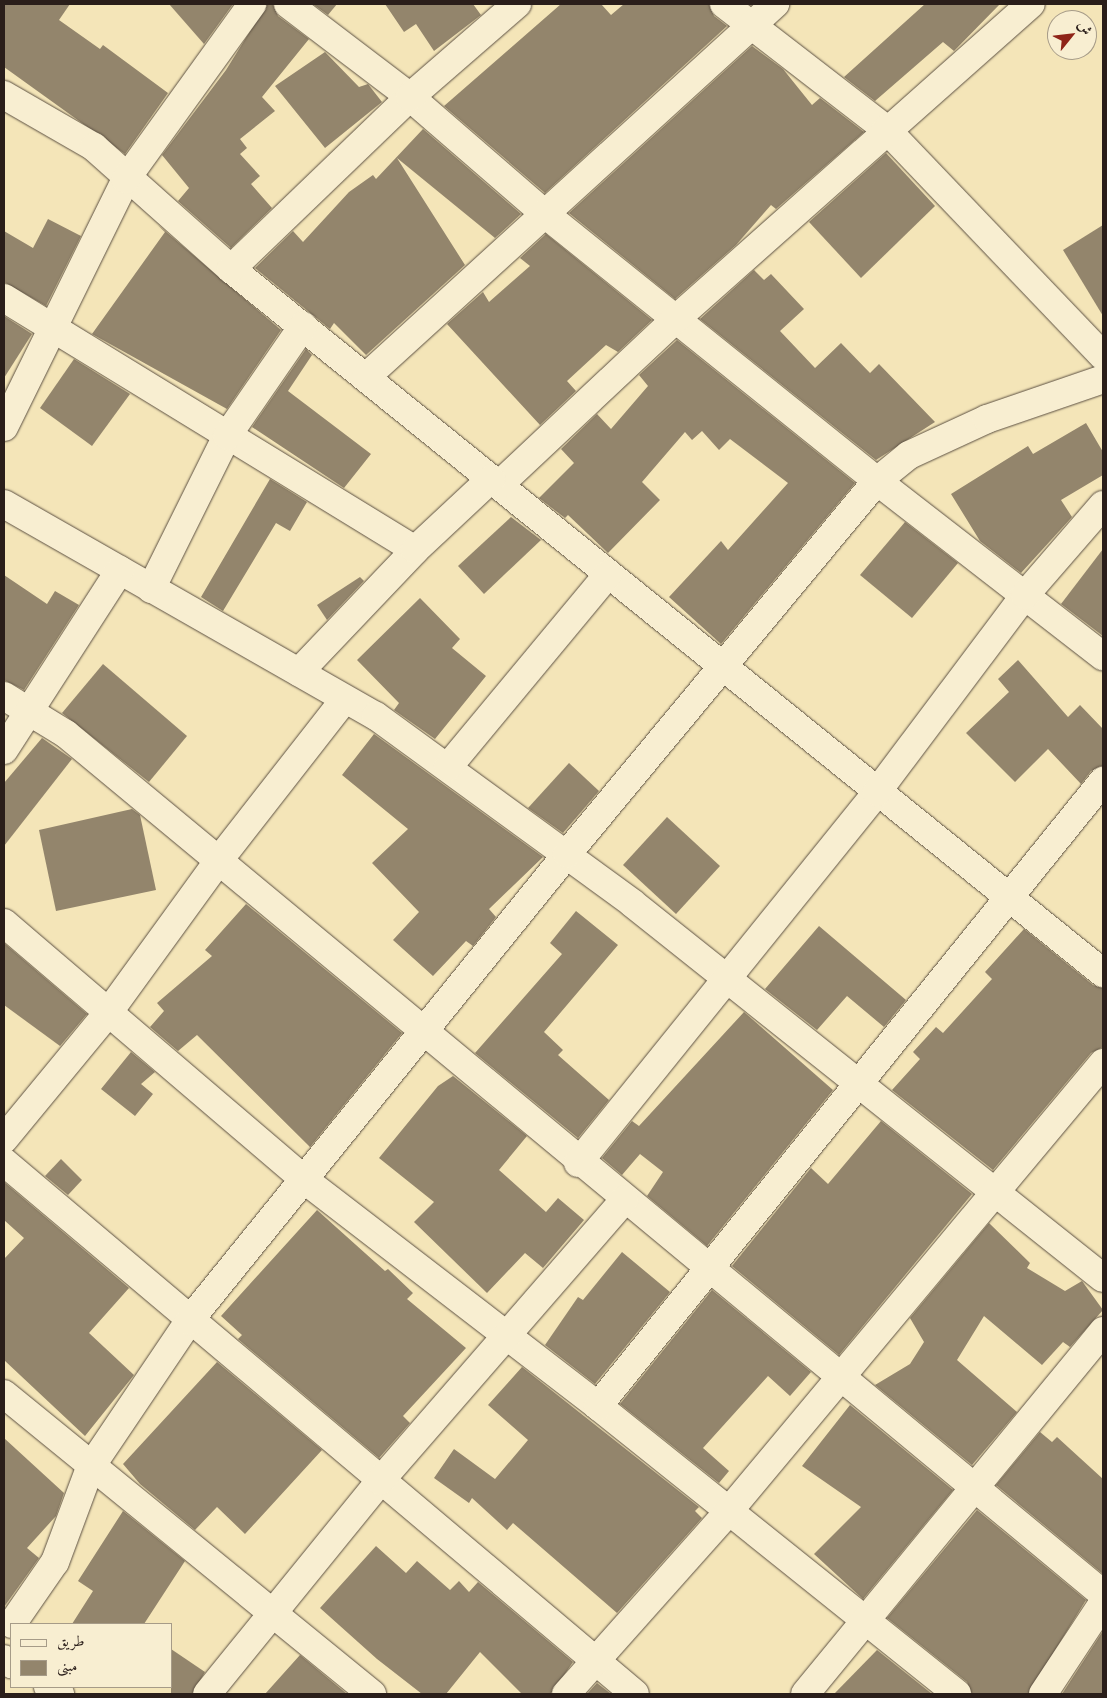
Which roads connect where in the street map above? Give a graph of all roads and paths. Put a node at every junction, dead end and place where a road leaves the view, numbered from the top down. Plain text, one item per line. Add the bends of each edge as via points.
1 (252, 4) edge
2 (288, 4) edge
3 (517, 4) edge
4 (724, 4) edge
5 (775, 4) edge
6 (1031, 4) edge
7 (752, 25) junction
8 (4, 96) edge
9 (410, 97) junction
10 (886, 129) junction
11 (126, 179) junction
12 (545, 214) junction
13 (231, 269) junction
14 (4, 298) edge
15 (677, 318) junction
16 (303, 326) junction
17 (54, 330) junction
18 (1103, 356) edge
19 (366, 377) junction
20 (1103, 379) edge
21 (4, 427) edge
22 (227, 436) junction
23 (877, 480) junction
24 (495, 482) junction
25 (4, 504) edge
26 (1103, 505) edge
27 (415, 550) junction
28 (120, 570) junction
29 (608, 574) junction
30 (151, 589) junction
31 (1025, 595) junction
32 (1103, 656) edge
33 (722, 669) junction
34 (299, 672) junction
35 (4, 696) edge
36 (345, 699) junction
37 (31, 713) junction
38 (4, 750) edge
39 (448, 767) junction
40 (1103, 781) edge
41 (877, 792) junction
42 (567, 854) junction
43 (219, 860) junction
44 (1008, 896) junction
45 (4, 923) edge
46 (1103, 973) edge
47 (727, 978) junction
48 (108, 1013) junction
49 (425, 1031) junction
50 (1103, 1062) edge
51 (858, 1080) junction
52 (4, 1138) edge
53 (4, 1162) edge
54 (578, 1163) junction
55 (306, 1181) junction
56 (994, 1191) junction
57 (624, 1200) junction
58 (710, 1272) junction
59 (1103, 1278) edge
60 (189, 1321) junction
61 (1103, 1331) edge
62 (506, 1339) junction
63 (839, 1379) junction
64 (4, 1394) edge
65 (598, 1406) junction
66 (90, 1468) junction
67 (380, 1481) junction
68 (977, 1489) junction
69 (728, 1512) junction
70 (1103, 1594) edge
71 (1103, 1603) edge
72 (274, 1613) junction
73 (866, 1621) junction
74 (13, 1623) edge
75 (595, 1660) junction
76 (208, 1694) edge
77 (372, 1694) edge
78 (566, 1694) edge
79 (635, 1694) edge
80 (805, 1694) edge
81 (957, 1694) edge
82 (1043, 1694) edge

1 - 11 street
2 - 9 street
3 - 9 street
4 - 7 street
5 - 7 street
6 - 10 street
7 - 10 street
7 - 12 street
8 - 11 street via 94,147
9 - 12 street
9 - 13 street
10 - 15 street
10 - 18 street
11 - 13 street
11 - 17 street
12 - 15 street
12 - 19 street
13 - 16 street
14 - 17 street
15 - 23 street
15 - 24 street
16 - 19 street
16 - 22 street
17 - 21 street
17 - 22 street
19 - 24 street
20 - 23 street via 987,419 909,455
22 - 27 street
22 - 30 street
23 - 31 street
23 - 33 street
24 - 27 street
24 - 29 street
25 - 28 street
26 - 31 street
27 - 34 street
28 - 30 street
28 - 37 street
29 - 33 street
29 - 39 street
30 - 34 street
31 - 32 street
31 - 41 street
33 - 41 street
33 - 42 street
34 - 36 street
35 - 37 street
36 - 39 street
36 - 43 street
37 - 38 street
37 - 43 street via 66,734
39 - 42 street
40 - 44 street
41 - 44 street
41 - 47 street
42 - 47 street
42 - 49 street
43 - 48 street
43 - 49 street
44 - 46 street
44 - 51 street
45 - 48 street
47 - 51 street
47 - 54 street
48 - 52 street
48 - 55 street
49 - 54 street
49 - 55 street
50 - 56 street
51 - 56 street
51 - 58 street
53 - 60 street
54 - 57 street
55 - 60 street
55 - 62 street
56 - 59 street
56 - 63 street
57 - 58 street
57 - 62 street
58 - 63 street
58 - 65 street
60 - 66 street
60 - 67 street
61 - 68 street
62 - 65 street
62 - 67 street
63 - 68 street
63 - 69 street
64 - 66 street
65 - 69 street
66 - 72 street
66 - 74 street via 55,1562
67 - 72 street
67 - 75 street
68 - 70 street
68 - 73 street
69 - 73 street
69 - 75 street
71 - 82 street
72 - 76 street
72 - 77 street
73 - 80 street
73 - 81 street
75 - 78 street
75 - 79 street

